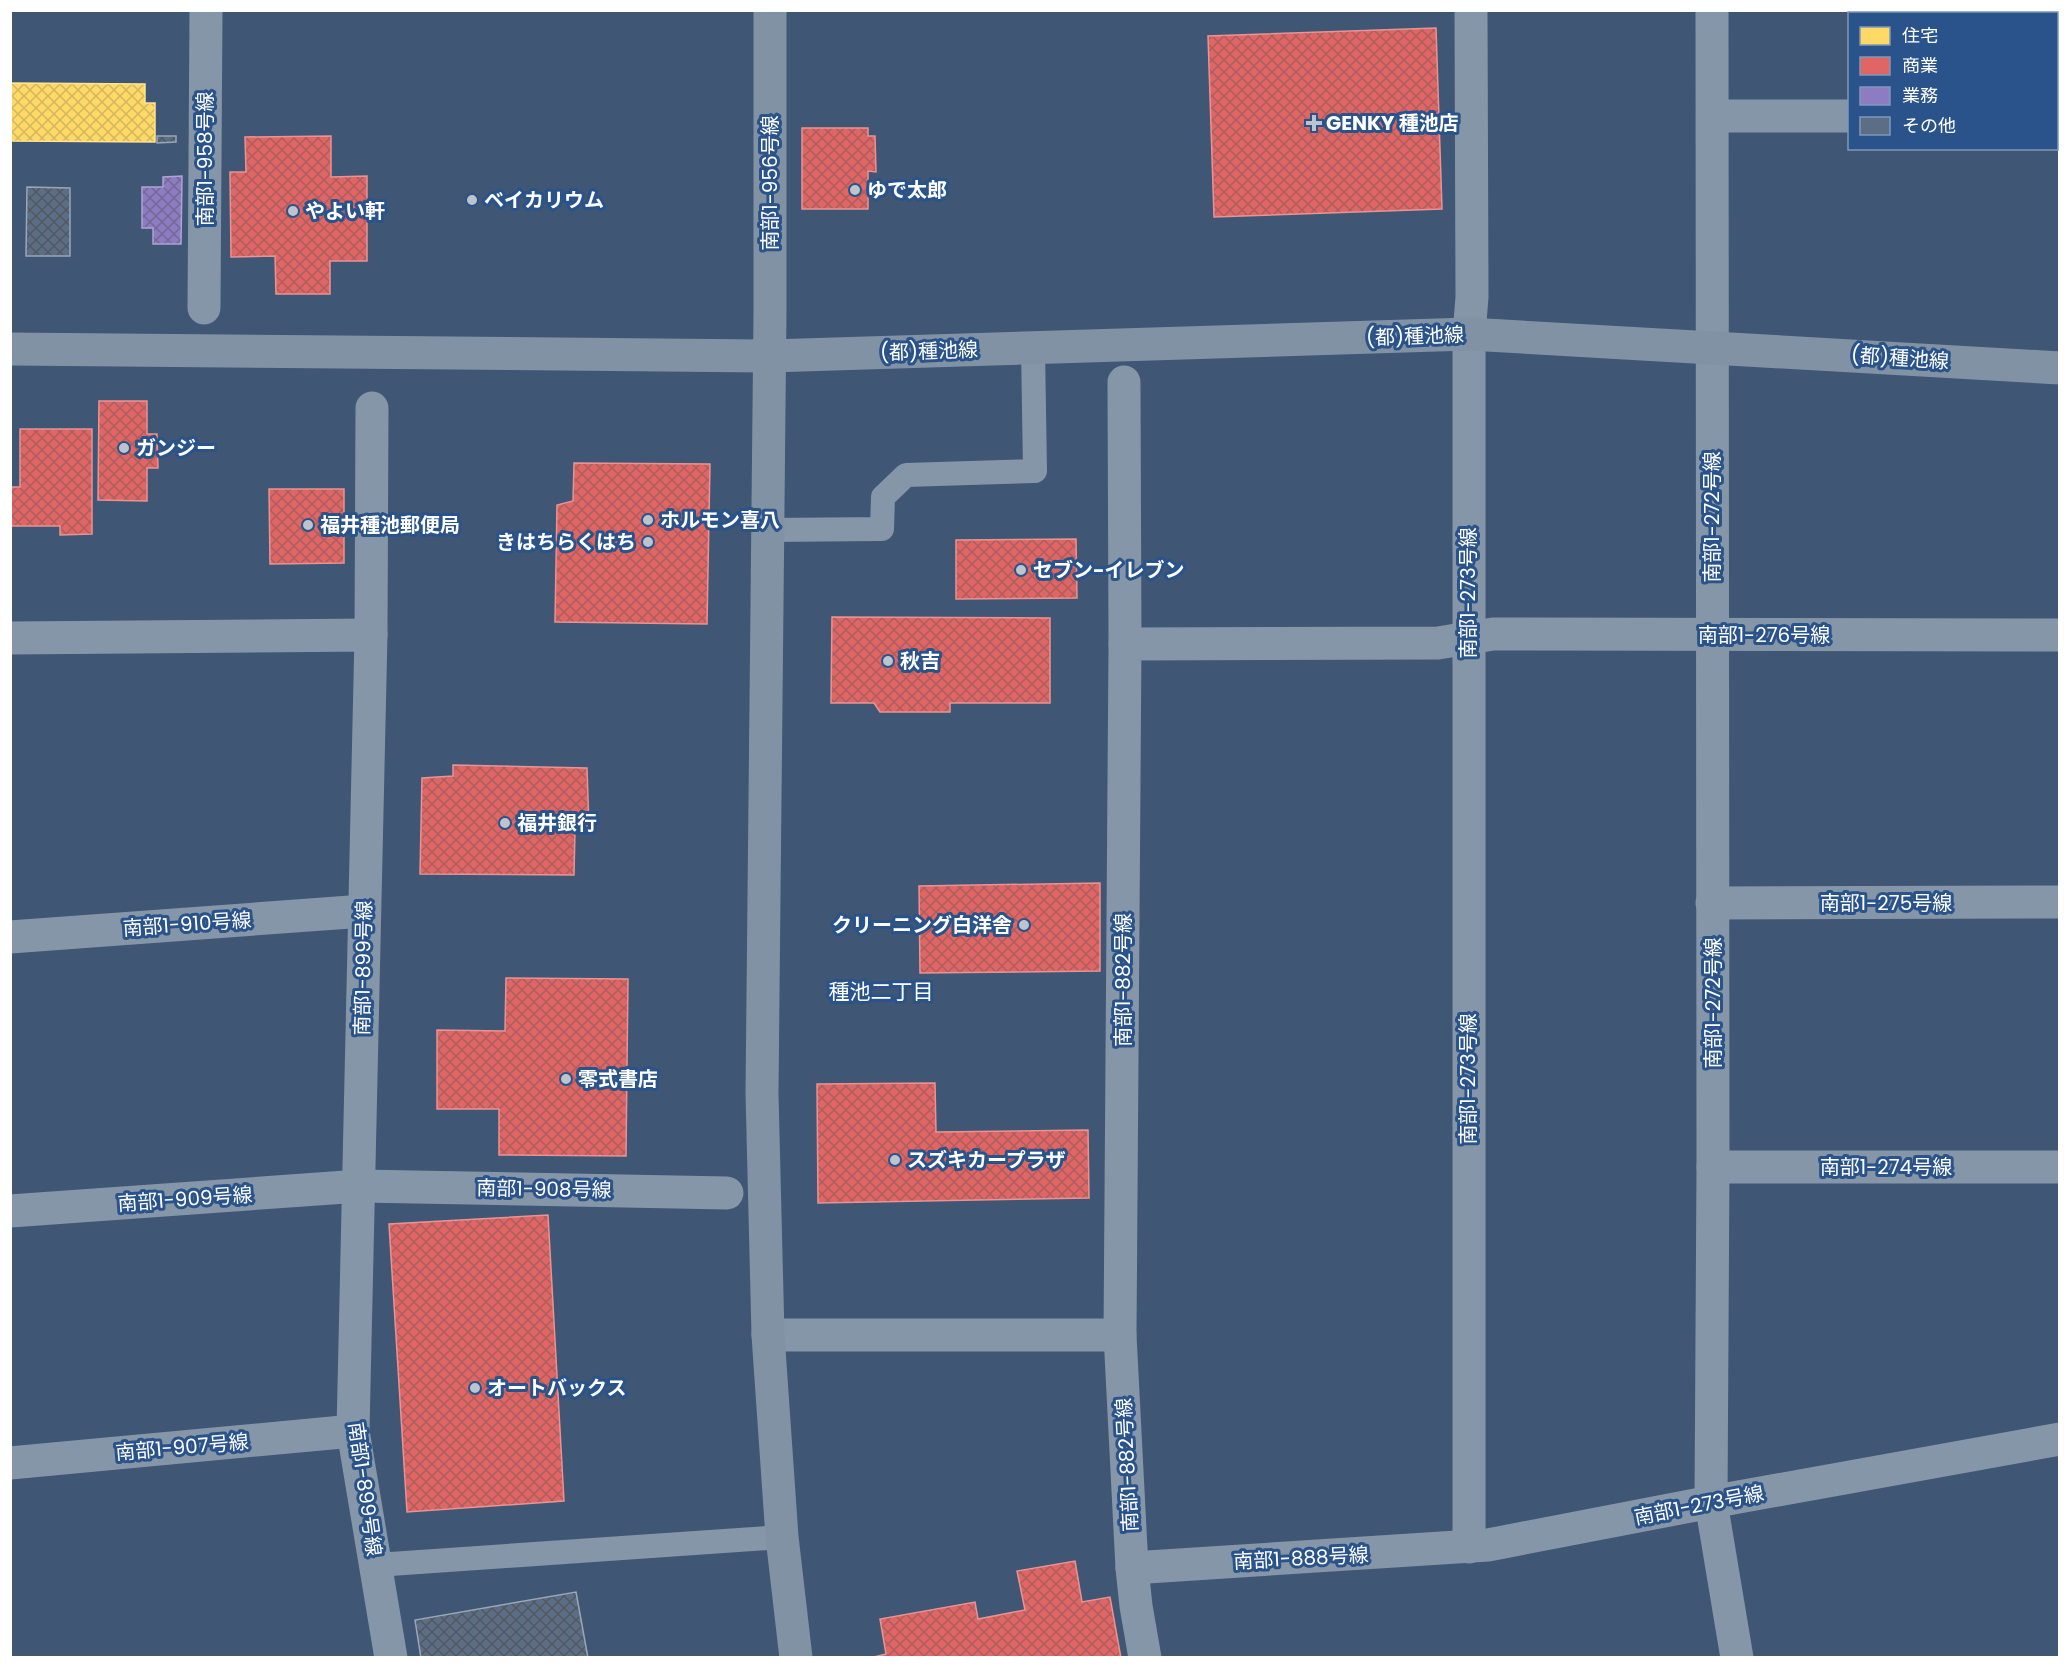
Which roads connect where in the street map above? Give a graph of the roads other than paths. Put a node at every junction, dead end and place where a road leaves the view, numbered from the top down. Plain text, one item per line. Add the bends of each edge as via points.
1 (206, 10) edge
2 (770, 10) edge
3 (1471, 10) edge
4 (1712, 10) edge
5 (1713, 116) junction
6 (1848, 116) edge
7 (204, 308) dead end
8 (1469, 334) junction
9 (1713, 347) junction
10 (1033, 348) junction
11 (10, 349) edge
12 (770, 356) junction
13 (2060, 368) edge
14 (1124, 382) dead end
15 (372, 408) dead end
16 (768, 530) junction
17 (371, 634) junction
18 (1711, 635) junction
19 (2060, 635) edge
20 (10, 638) edge
21 (1468, 638) junction
22 (1125, 644) junction
23 (2060, 902) edge
24 (1712, 903) junction
25 (364, 911) junction
26 (10, 937) edge
27 (1713, 1167) junction
28 (2060, 1167) edge
29 (360, 1186) junction
30 (728, 1192) dead end
31 (10, 1211) edge
32 (768, 1335) junction
33 (1119, 1335) junction
34 (353, 1431) junction
35 (2060, 1439) edge
36 (10, 1463) edge
37 (1711, 1502) junction
38 (782, 1537) junction
39 (1469, 1547) junction
40 (376, 1565) junction
41 (1132, 1568) junction
42 (391, 1658) edge
43 (796, 1658) edge
44 (1145, 1658) edge
45 (1737, 1658) edge

1 - 7 street, 南部1-958号線
2 - 12 street, 南部1-956号線
3 - 8 street, 南部1-273号線
4 - 5 street, 南部1-272号線
5 - 6 street
5 - 9 street, 南部1-272号線
8 - 9 street, (都)種池線
8 - 10 street, (都)種池線
8 - 21 street, 南部1-273号線
9 - 13 street, (都)種池線
9 - 18 street, 南部1-272号線
10 - 12 street, (都)種池線
10 - 16 lane via 1035,471 906,475 883,497 882,529
11 - 12 street, (都)種池線
12 - 16 street, 南部1-956号線
14 - 22 street, 南部1-882号線
15 - 17 street, 南部1-899号線
16 - 32 street, 南部1-956号線 via 762,1093
17 - 20 street
17 - 25 street, 南部1-899号線
18 - 19 street, 南部1-276号線
18 - 21 street, 南部1-276号線 via 1493,634
18 - 24 street, 南部1-272号線
21 - 22 street via 1438,643
21 - 39 street, 南部1-273号線
22 - 33 street, 南部1-882号線
23 - 24 street, 南部1-275号線
24 - 27 street, 南部1-272号線
25 - 26 street, 南部1-910号線
25 - 29 street, 南部1-899号線
27 - 28 street, 南部1-274号線
27 - 37 street, 南部1-272号線
29 - 30 street, 南部1-908号線
29 - 31 street, 南部1-909号線
29 - 34 street, 南部1-899号線
32 - 33 street
32 - 38 street, 南部1-956号線
33 - 41 street, 南部1-882号線
34 - 36 street, 南部1-907号線
34 - 40 street, 南部1-899号線
35 - 37 street, 南部1-273号線
37 - 39 street, 南部1-273号線
37 - 45 street, 南部1-272号線
38 - 40 lane
38 - 43 street, 南部1-956号線
39 - 41 street, 南部1-888号線
40 - 42 street, 南部1-899号線
41 - 44 street, 南部1-882号線

